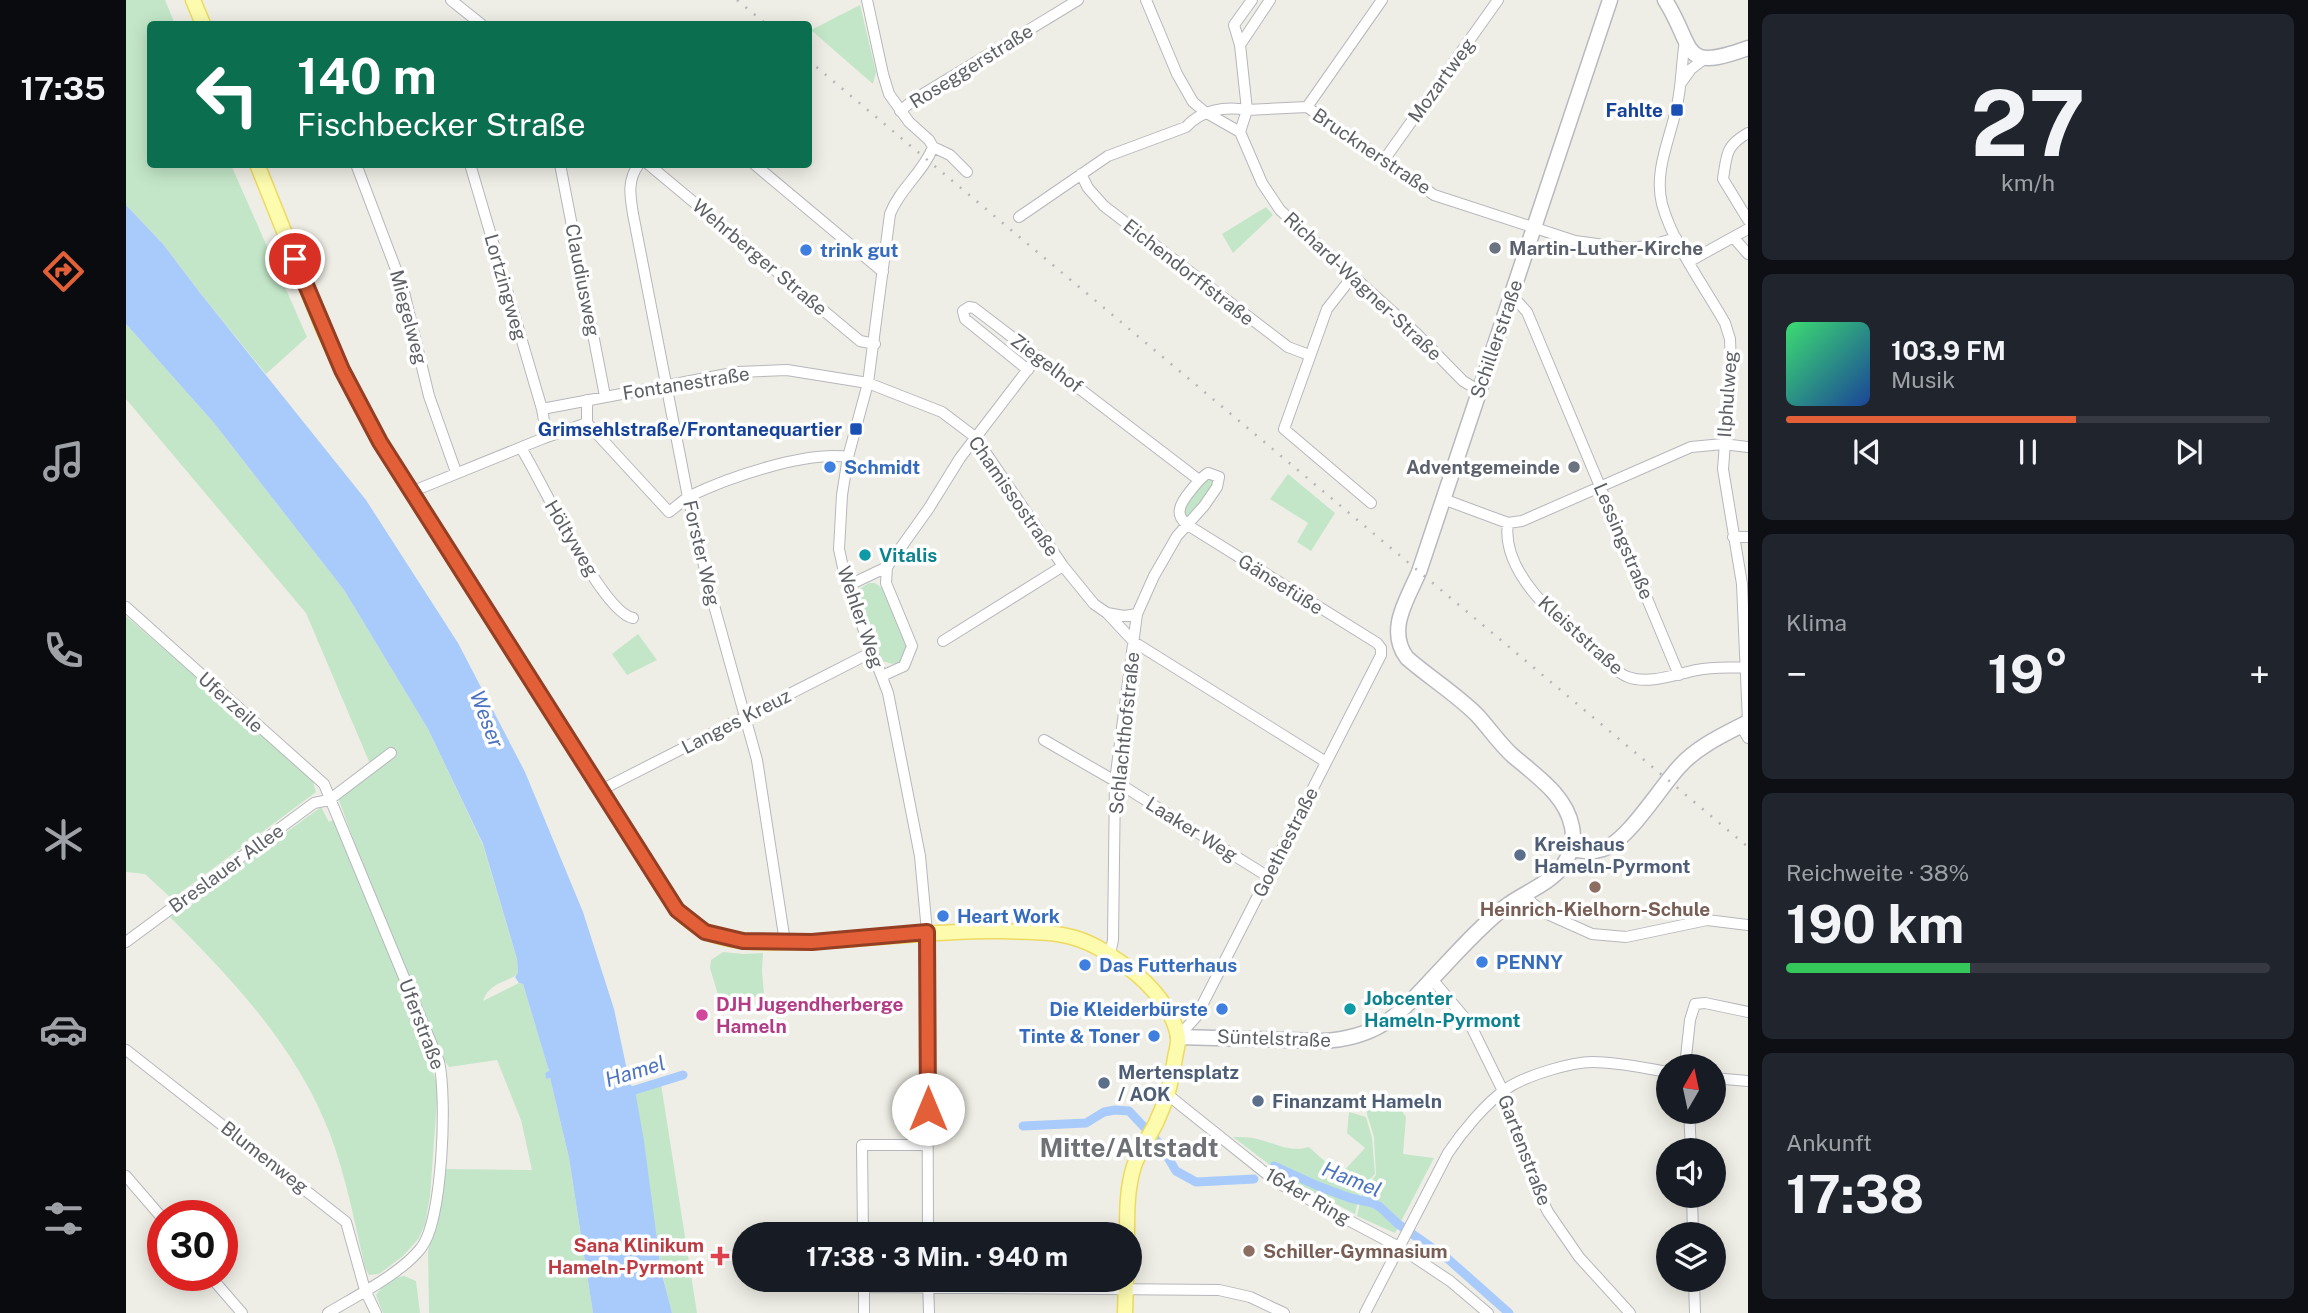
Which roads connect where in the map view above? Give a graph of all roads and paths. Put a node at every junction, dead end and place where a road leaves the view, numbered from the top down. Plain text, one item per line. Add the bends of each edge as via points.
1 (193, 0) edge
2 (451, 0) edge
3 (867, 0) edge
4 (1078, 0) edge
5 (1146, 0) edge
6 (1252, 0) edge
7 (1270, 0) edge
8 (1382, 0) edge
9 (1498, 0) edge
10 (1610, 0) edge
11 (1665, 0) edge
12 (202, 21) edge
13 (477, 21) edge
14 (1685, 41) junction
15 (1240, 44) junction
16 (1748, 48) edge
17 (1704, 59) junction
18 (1681, 83) junction
19 (1307, 107) junction
20 (1247, 110) junction
21 (900, 111) junction
22 (1205, 112) junction
23 (1240, 132) junction
24 (1748, 133) edge
25 (933, 147) junction
26 (1384, 160) junction
27 (263, 168) edge
28 (357, 168) edge
29 (471, 168) edge
30 (561, 168) edge
31 (636, 168) edge
32 (653, 168) edge
33 (759, 168) edge
34 (967, 172) dead end
35 (1081, 174) junction
36 (1019, 217) dead end
37 (1748, 220) edge
38 (1534, 228) junction
39 (1748, 229) edge
40 (1676, 238) junction
41 (1734, 238) junction
42 (1748, 254) edge
43 (1690, 261) junction
44 (883, 272) junction
45 (1352, 277) junction
46 (1510, 299) junction
47 (875, 344) junction
48 (1310, 355) junction
49 (1038, 356) junction
50 (1028, 370) junction
51 (868, 383) junction
52 (665, 385) junction
53 (1478, 390) junction
54 (605, 396) junction
55 (587, 400) junction
56 (542, 410) junction
57 (587, 423) junction
58 (975, 437) junction
59 (544, 438) junction
60 (1723, 444) junction
61 (1748, 447) edge
62 (521, 448) junction
63 (848, 457) junction
64 (456, 472) junction
65 (1199, 480) junction
66 (1601, 486) junction
67 (411, 492) junction
68 (688, 497) junction
69 (1443, 499) junction
70 (1371, 503) dead end
71 (1508, 523) junction
72 (1186, 524) junction
73 (1733, 537) junction
74 (1748, 537) edge
75 (1063, 566) junction
76 (887, 567) junction
77 (846, 586) junction
78 (126, 607) edge
79 (1107, 612) junction
80 (1137, 614) junction
81 (634, 618) dead end
82 (943, 641) dead end
83 (1134, 642) junction
84 (1377, 643) joint
85 (872, 652) junction
86 (1745, 667) junction
87 (1679, 675) junction
88 (882, 676) junction
89 (744, 718) junction
90 (1746, 727) edge
91 (1044, 740) dead end
92 (391, 753) dead end
93 (1326, 762) junction
94 (1115, 781) junction
95 (601, 790) junction
96 (328, 800) junction
97 (1571, 849) junction
98 (1267, 876) junction
99 (1526, 893) junction
100 (1748, 925) edge
101 (927, 932) junction
102 (126, 942) edge
103 (785, 942) junction
104 (1110, 954) junction
105 (1432, 979) junction
106 (1748, 1012) edge
107 (1178, 1037) junction
108 (126, 1050) edge
109 (1686, 1054) edge
110 (1656, 1070) edge
111 (1726, 1079) edge
112 (1748, 1081) edge
113 (1503, 1091) junction
114 (1168, 1095) junction
115 (927, 1145) junction
116 (126, 1176) edge
117 (147, 1200) edge
118 (863, 1222) edge
119 (928, 1222) edge
120 (1128, 1222) edge
121 (1401, 1242) junction
122 (1142, 1285) edge
123 (365, 1290) junction
124 (223, 1291) edge
125 (864, 1292) edge
126 (928, 1292) edge
127 (1126, 1292) edge
128 (1694, 1292) edge
129 (242, 1313) edge
130 (328, 1313) edge
131 (376, 1313) edge
132 (864, 1313) edge
133 (929, 1313) edge
134 (1125, 1313) edge
135 (1284, 1313) edge
136 (1365, 1313) edge
137 (1488, 1313) edge
138 (1630, 1313) edge
139 (1695, 1313) edge

1 - 12 main road
2 - 13 street
3 - 21 street via 883,74
4 - 21 street, Roseggerstraße
5 - 22 street via 1177,74 1193,102
6 - 15 street via 1234,25
7 - 15 street
8 - 19 street
9 - 26 street, Mozartweg
10 - 38 main road, Schillerstraße
11 - 14 main road
14 - 17 main road via 1693,54
14 - 18 street, Ilphulweg
15 - 20 street
16 - 17 main road
17 - 18 street
18 - 40 street, Ilphulweg via 1660,175 1662,204
19 - 20 street, Brucknerstraße
19 - 26 street, Brucknerstraße
20 - 22 street, Brucknerstraße
20 - 23 street
21 - 25 street
22 - 23 street
22 - 35 street via 1185,127 1108,156
23 - 45 street, Richard-Wagner-Straße via 1262,183 1280,210
24 - 37 street via 1728,148 1723,179
25 - 34 street via 950,155
25 - 44 street, Wehler Weg via 895,202
26 - 38 street, Brucknerstraße via 1434,195
27 - 67 main road via 342,370
28 - 64 street, Miegelweg via 403,288 429,396
29 - 56 street, Lortzingweg
30 - 54 street, Claudiusweg
31 - 52 street, Forster Weg via 629,189
32 - 47 street, Wehrberger Straße via 860,341
33 - 44 street
35 - 36 street
35 - 48 street, Eichendorffstraße via 1104,206 1288,347
38 - 40 street, Brucknerstraße via 1575,241 1627,248
38 - 46 main road, Schillerstraße
39 - 41 street
40 - 43 street, Ilphulweg
41 - 42 street
41 - 43 street
43 - 60 street, Ilphulweg via 1730,339
44 - 47 street, Wehler Weg
45 - 48 street via 1327,309
45 - 53 street, Richard-Wagner-Straße
46 - 53 main road, Schillerstraße
46 - 66 street, Lessingstraße via 1527,312
47 - 51 street, Wehler Weg
48 - 70 street via 1284,429
49 - 50 street
49 - 50 street, Ziegelhof via 974,308 963,312 965,319
49 - 65 street, Ziegelhof
50 - 58 street
51 - 52 street, Fontanestraße via 787,370 738,372
51 - 58 street, Chamissostraße via 942,412
51 - 63 street, Wehler Weg
52 - 54 street, Fontanestraße
52 - 68 street, Forster Weg
53 - 69 main road, Schillerstraße
54 - 55 street, Fontanestraße
55 - 56 street, Fontanestraße
55 - 57 street
56 - 59 street
57 - 59 street
57 - 68 street via 669,512
58 - 75 street, Chamissostraße
58 - 76 street
59 - 62 street
60 - 61 street
60 - 66 street via 1676,452
60 - 73 street, Ilphulweg
62 - 64 street
62 - 81 street, Höltyweg via 607,596 621,613
63 - 68 street via 810,458 746,474
63 - 77 street, Wehler Weg via 839,548
64 - 67 street
65 - 72 street via 1180,508
65 - 72 street, Ziegelhof via 1208,472 1219,477 1220,483
66 - 71 street
66 - 87 street, Lessingstraße
67 - 95 main road
68 - 89 street, Forster Weg
69 - 71 street
69 - 97 main road, Schillerstraße via 1398,623 1400,649 1478,716 1558,798 1572,828
71 - 87 street, Kleiststraße via 1506,534 1514,559 1531,591 1552,615 1627,677
72 - 80 street, Schlachthofstraße
72 - 84 street, Gänsefüße
73 - 74 street
73 - 86 street, Ilphulweg via 1742,584
75 - 79 street, Chamissostraße via 1094,604
75 - 82 street
76 - 77 street
76 - 88 street via 886,583 912,646 904,666
77 - 85 street, Wehler Weg
78 - 96 street, Uferzeile via 324,783
79 - 80 street
79 - 83 street, Chamissostraße
80 - 83 street, Schlachthofstraße
83 - 93 street, Chamissostraße
83 - 94 street, Schlachthofstraße
84 - 93 street, Goethestraße via 1381,655
85 - 88 street, Wehler Weg
85 - 89 street, Langes Kreuz
86 - 87 street, Kleiststraße
86 - 90 street, Ilphulweg
88 - 101 street, Wehler Weg via 920,856
89 - 95 street, Langes Kreuz
89 - 103 street, Forster Weg via 766,806
90 - 97 main road via 1700,749 1681,764 1609,846 1591,851
91 - 94 street, Laaker Weg
92 - 96 street, Breslauer Allee
93 - 98 street, Goethestraße
94 - 98 street, Laaker Weg
94 - 104 street, Schlachthofstraße
95 - 103 main road via 677,910 695,926 728,939
96 - 102 street, Breslauer Allee via 314,803
96 - 123 street, Uferstraße via 439,1062 444,1093 431,1229 411,1259
97 - 99 main road, Süntelstraße via 1555,875
98 - 107 street, Goethestraße via 1196,1017
99 - 100 street via 1545,913 1592,934 1626,937 1707,920
99 - 105 main road, Süntelstraße via 1487,923
101 - 103 main road
101 - 104 main road via 1060,935
101 - 115 street, Wehler Weg
104 - 107 main road via 1155,991
105 - 107 main road, Süntelstraße via 1383,1024 1345,1039
105 - 113 street, Gartenstraße via 1470,1024
106 - 109 street via 1695,1004
107 - 114 main road
108 - 123 street, Blumenweg via 342,1218 350,1229
110 - 113 street via 1589,1062 1563,1066
111 - 112 street
113 - 121 street via 1459,1137
113 - 138 street, Gartenstraße via 1548,1212 1579,1257
114 - 120 main road via 1135,1164
114 - 121 street, 164er Ring via 1278,1183
115 - 118 street via 862,1145
115 - 119 street, Wehler Weg
116 - 117 street
121 - 136 street
121 - 137 street, 164er Ring
122 - 135 street via 1219,1290 1250,1297
123 - 130 street, Uferstraße
123 - 131 street
124 - 129 street
125 - 132 street
126 - 133 street
127 - 134 main road
128 - 139 street

